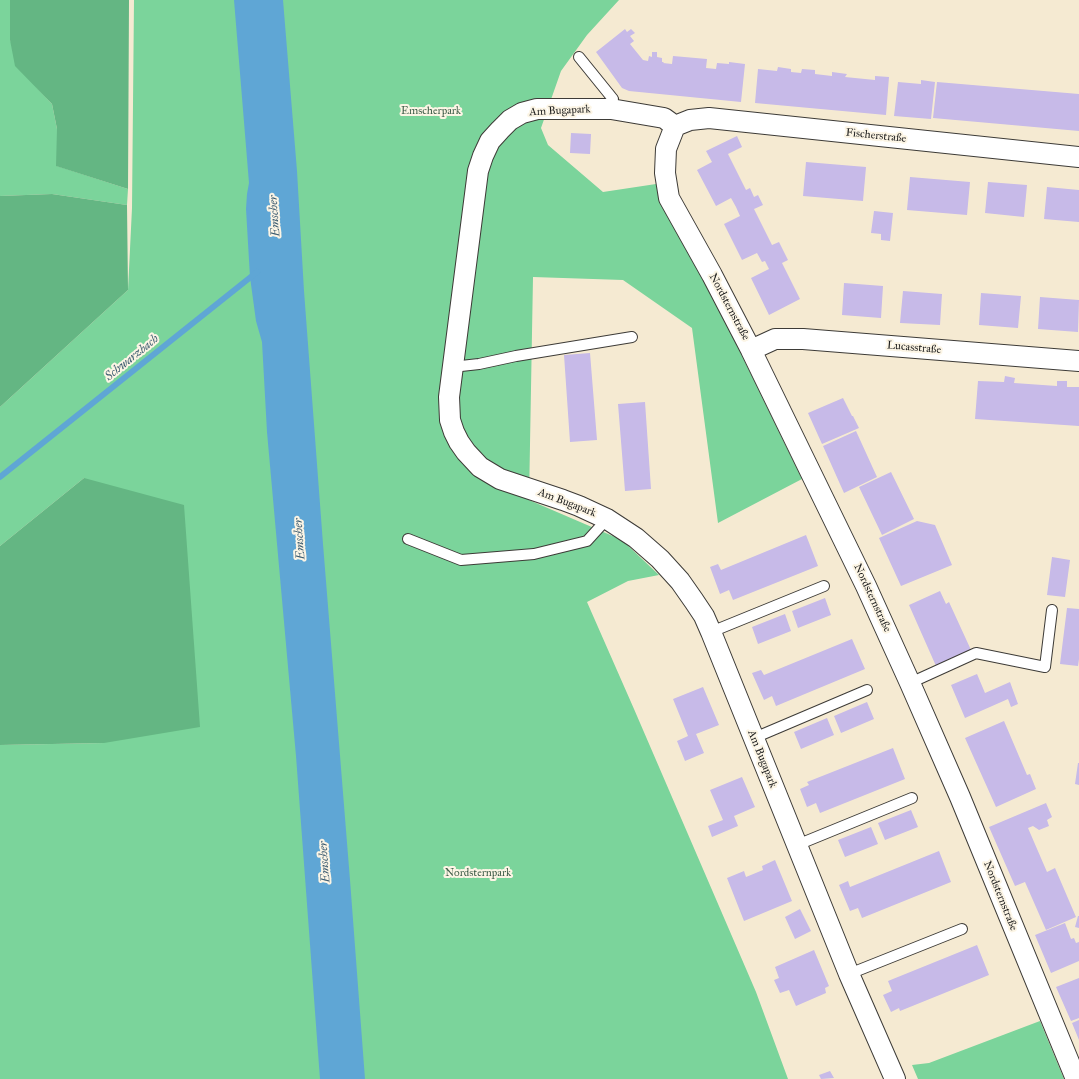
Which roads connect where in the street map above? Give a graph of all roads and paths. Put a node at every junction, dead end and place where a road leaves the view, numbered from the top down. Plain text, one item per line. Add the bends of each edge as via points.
1 (579, 57) dead end
2 (611, 109) junction
3 (674, 126) junction
4 (1079, 157) edge
5 (632, 337) dead end
6 (751, 350) junction
7 (1079, 361) edge
8 (452, 367) junction
9 (607, 519) junction
10 (408, 539) dead end
11 (824, 586) dead end
12 (1052, 610) dead end
13 (711, 632) junction
14 (910, 683) junction
15 (867, 690) dead end
16 (754, 738) junction
17 (912, 798) dead end
18 (796, 845) junction
19 (962, 929) dead end
20 (849, 974) junction
21 (895, 1079) edge
22 (1076, 1079) edge

1 - 2 lane via 613,99
2 - 3 street, Am Bugapark via 664,118
2 - 8 street, Am Bugapark via 537,109 510,120 490,141 478,171
3 - 4 street, Fischerstraße via 690,120 709,118
3 - 6 street, Nordsternstraße via 666,149 665,173 669,198
5 - 8 lane
6 - 7 street, Lucasstraße via 775,339 803,339
6 - 14 street, Nordsternstraße via 866,586
8 - 9 street, Am Bugapark via 450,420 466,452 480,467 500,479 573,504
9 - 10 lane via 587,541 534,554 462,560
9 - 13 street, Am Bugapark via 636,538 680,581 704,616
11 - 13 lane
12 - 14 lane via 1045,667 976,653
13 - 16 street, Am Bugapark
14 - 22 street, Nordsternstraße via 960,797
15 - 16 lane
16 - 18 street, Am Bugapark
17 - 18 lane
18 - 20 street, Am Bugapark
19 - 20 lane
20 - 21 street, Am Bugapark

